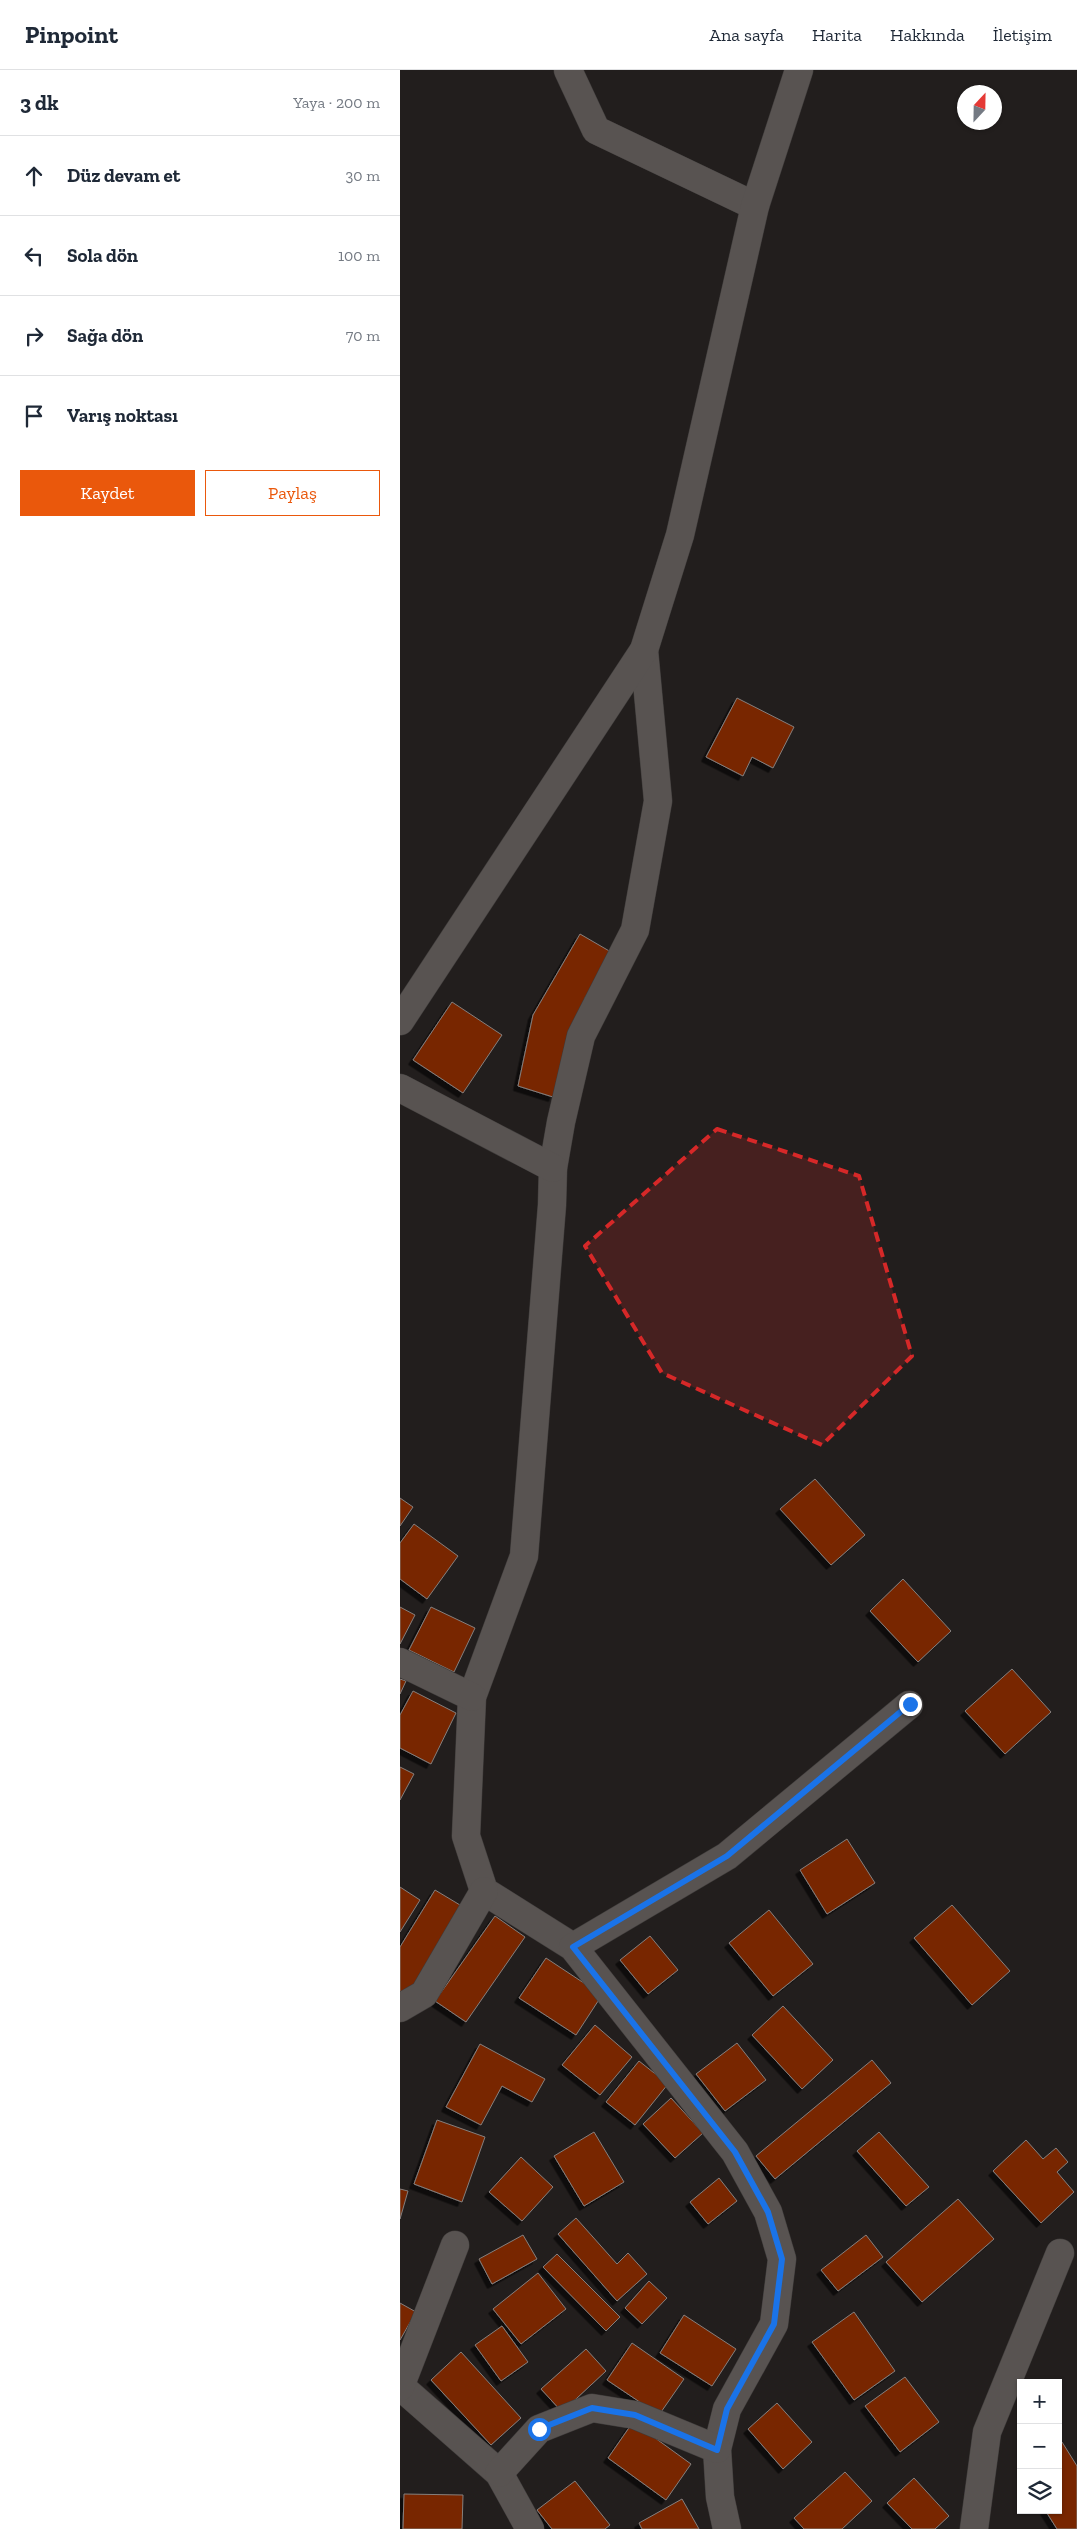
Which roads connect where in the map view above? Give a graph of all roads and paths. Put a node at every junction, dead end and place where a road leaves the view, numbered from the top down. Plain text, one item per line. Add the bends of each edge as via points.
1 (568, 70) edge
2 (798, 70) edge
3 (756, 206) junction
4 (644, 650) junction
5 (400, 1021) edge
6 (400, 1088) edge
7 (553, 1168) junction
8 (400, 1662) edge
9 (472, 1697) junction
10 (910, 1704) dead end
11 (484, 1892) junction
12 (573, 1947) junction
13 (400, 2008) edge
14 (455, 2245) dead end
15 (1060, 2253) dead end
16 (400, 2386) edge
17 (717, 2450) junction
18 (499, 2473) junction
19 (530, 2529) edge
20 (727, 2529) edge
21 (974, 2529) edge

1 - 3 street via 596,130
2 - 3 street
3 - 4 street via 680,536
4 - 5 street
4 - 7 street via 658,801 635,930 581,1036
6 - 7 street
7 - 9 street via 524,1556
8 - 9 street
9 - 11 street via 466,1836
10 - 12 street via 727,1856
11 - 12 street
11 - 13 street via 424,1994
12 - 17 street via 735,2152 768,2212 782,2259 774,2324 727,2409
14 - 16 street
15 - 21 street via 987,2432
16 - 18 street
17 - 18 street via 635,2415 592,2408 539,2429
17 - 20 street via 720,2497
18 - 19 street

